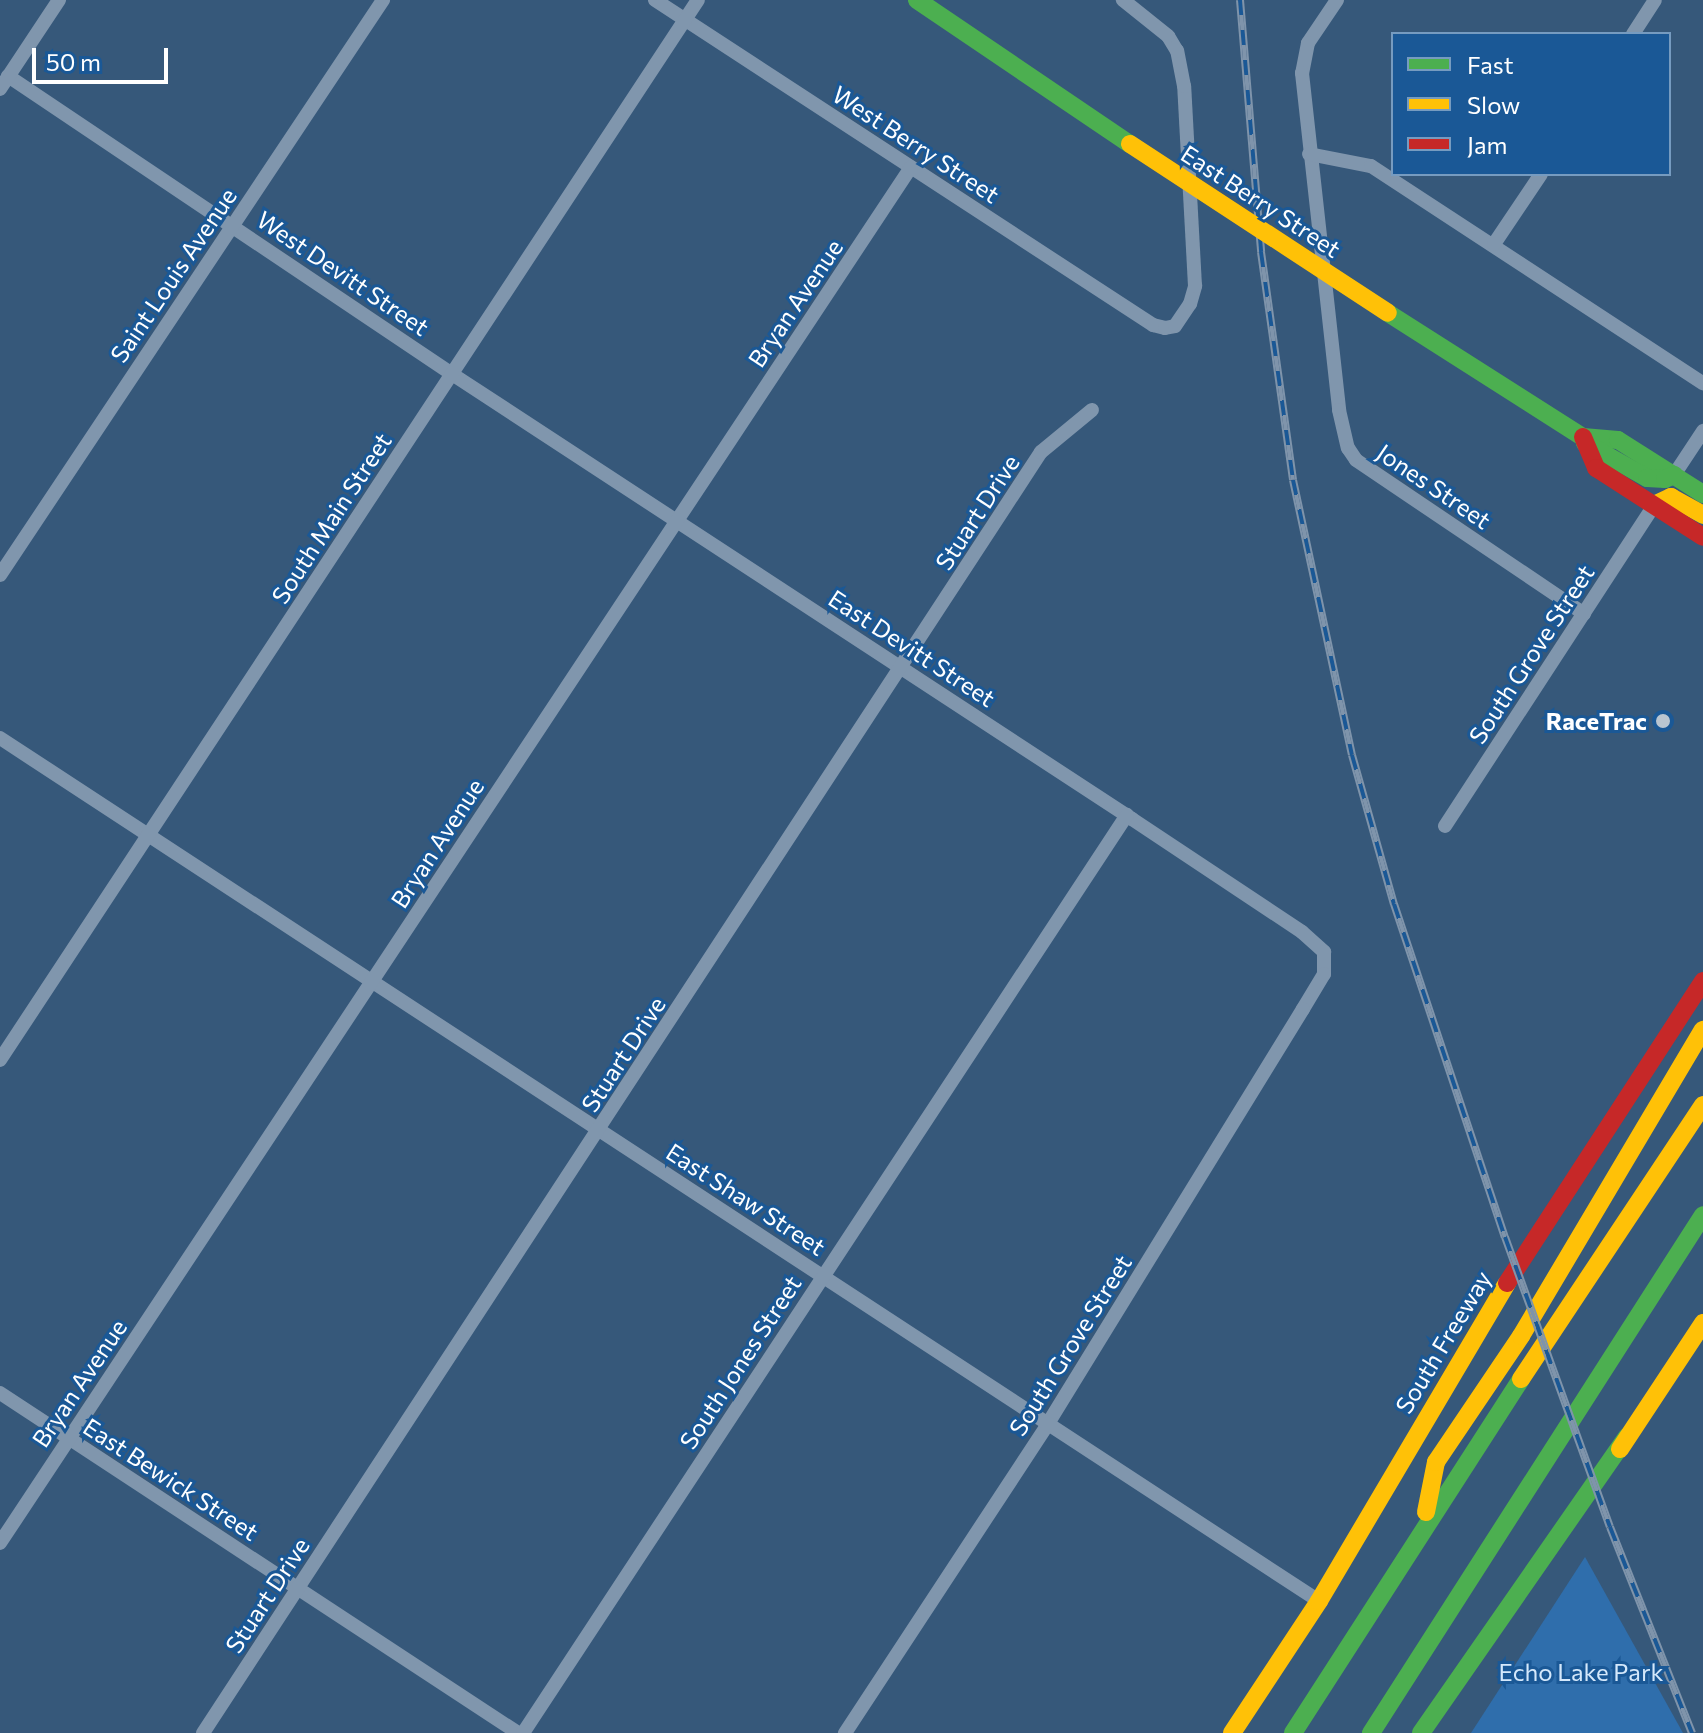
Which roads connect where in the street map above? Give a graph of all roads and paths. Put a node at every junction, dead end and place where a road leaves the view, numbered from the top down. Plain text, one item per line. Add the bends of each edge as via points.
1 (59, 0) edge
2 (383, 0) edge
3 (655, 0) edge
4 (698, 0) edge
5 (917, 0) edge
6 (1123, 0) edge
7 (1337, 0) edge
8 (1655, 0) edge
9 (685, 20) junction
10 (1634, 32) edge
11 (4, 83) edge
12 (1309, 154) junction
13 (911, 167) junction
14 (1540, 176) edge
15 (233, 226) junction
16 (1494, 244) junction
17 (452, 374) junction
18 (1703, 383) edge
19 (1092, 410) dead end
20 (1703, 431) edge
21 (1584, 440) junction
22 (1674, 475) junction
23 (1703, 494) edge
24 (1654, 505) junction
25 (1703, 515) edge
26 (677, 521) junction
27 (1703, 537) edge
28 (0, 575) edge
29 (1584, 614) junction
30 (903, 668) junction
31 (0, 738) edge
32 (1127, 815) junction
33 (1445, 826) dead end
34 (148, 835) junction
35 (1324, 974) joint
36 (372, 981) junction
37 (1703, 981) edge
38 (1703, 1030) edge
39 (0, 1060) edge
40 (1703, 1105) edge
41 (599, 1130) junction
42 (1703, 1215) edge
43 (823, 1276) junction
44 (1703, 1323) edge
45 (0, 1393) edge
46 (1048, 1424) junction
47 (1627, 1437) junction
48 (69, 1438) junction
49 (1423, 1526) junction
50 (0, 1543) edge
51 (298, 1588) junction
52 (1319, 1601) junction
53 (203, 1733) edge
54 (520, 1733) edge
55 (845, 1733) edge
56 (1232, 1733) edge
57 (1293, 1733) edge
58 (1371, 1733) edge
59 (1421, 1733) edge
60 (1438, 1733) edge

1 - 11 street
2 - 15 street, Saint Louis Avenue
3 - 9 street, West Berry Street
4 - 9 street, South Main Street
5 - 21 main road, East Berry Street, bridge
6 - 13 street, West Berry Street via 1168,36 1177,51 1184,86 1195,286 1175,326 1153,325
7 - 12 street via 1308,43 1302,73
8 - 10 street
9 - 13 street, West Berry Street
9 - 17 street, South Main Street
11 - 15 street, West Devitt Street
12 - 16 street via 1371,166
12 - 29 street, Jones Street via 1348,448 1356,460
13 - 26 street, Bryan Avenue
14 - 16 street
15 - 17 street, West Devitt Street
15 - 28 street, Saint Louis Avenue
16 - 18 street
17 - 26 street, East Devitt Street
17 - 34 street, South Main Street
19 - 30 street, Stuart Drive via 1041,452
20 - 22 street
21 - 22 main road, East Berry Street via 1618,440
21 - 24 main road, East Berry Street via 1596,468
22 - 23 main road, East Berry Street
24 - 25 main road via 1671,497
24 - 27 main road, East Berry Street
24 - 29 street, South Grove Street
26 - 30 street, East Devitt Street
26 - 36 street, Bryan Avenue
29 - 33 street, South Grove Street
30 - 32 street, East Devitt Street
30 - 41 street, Stuart Drive
31 - 34 street, East Shaw Street
32 - 35 street, East Devitt Street via 1302,932 1324,952
32 - 43 street, South Jones Street
34 - 36 street, East Shaw Street
34 - 39 street, South Main Street
35 - 46 street, South Grove Street
36 - 41 street, East Shaw Street
36 - 48 street, Bryan Avenue
37 - 52 main road, South Freeway via 1509,1278
38 - 49 main road via 1521,1336 1436,1462
40 - 49 main road
41 - 43 street, East Shaw Street
41 - 51 street, Stuart Drive
42 - 58 main road
43 - 46 street, East Shaw Street
43 - 54 street, South Jones Street
44 - 47 main road
45 - 48 street, East Bewick Street
46 - 52 street, East Shaw Street
46 - 55 street, South Grove Street
47 - 59 main road
47 - 60 main road
48 - 50 street, Bryan Avenue
48 - 51 street, East Bewick Street
49 - 57 main road
51 - 53 street, Stuart Drive
51 - 54 street, East Bewick Street
52 - 56 main road, South Freeway

